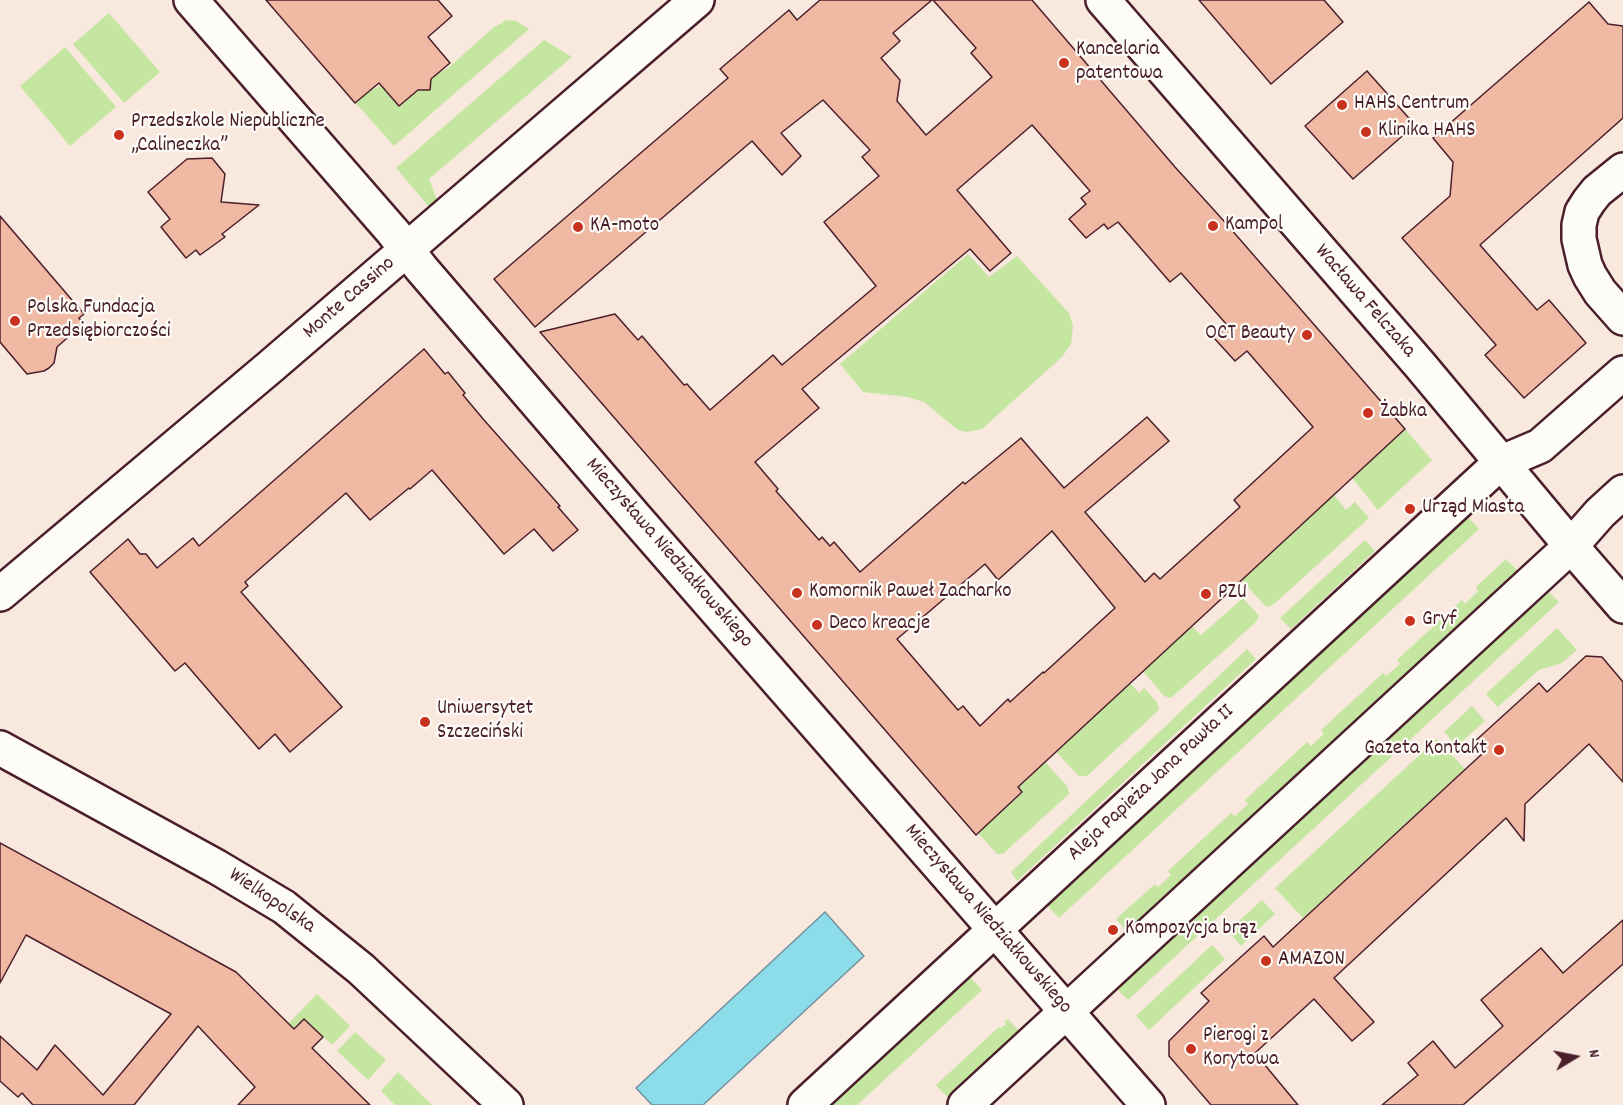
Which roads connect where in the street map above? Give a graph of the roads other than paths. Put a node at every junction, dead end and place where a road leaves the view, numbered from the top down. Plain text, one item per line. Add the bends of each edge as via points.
1 (191, 0) edge
2 (697, 0) edge
3 (1103, 0) edge
4 (1623, 170) edge
5 (407, 249) junction
6 (1623, 318) edge
7 (1623, 373) edge
8 (1500, 463) junction
9 (1623, 492) edge
10 (1571, 546) junction
11 (0, 594) edge
12 (1623, 606) edge
13 (0, 748) edge
14 (994, 930) junction
15 (1066, 1012) junction
16 (506, 1105) edge
17 (805, 1105) edge
18 (965, 1105) edge
19 (1148, 1105) edge

1 - 5 street, Mieczysława Niedziałkowskiego
2 - 5 street, Monte Cassino
3 - 8 street, Wacława Felczaka
4 - 6 street via 1597,191 1582,212 1579,225 1590,276
5 - 11 street, Monte Cassino
5 - 14 street, Mieczysława Niedziałkowskiego
7 - 8 street, Aleja Papieża Jana Pawła II via 1540,446
8 - 10 street, Wacława Felczaka
8 - 14 street, Aleja Papieża Jana Pawła II
9 - 10 street
10 - 12 street, Wacława Felczaka
10 - 15 street
13 - 16 street, Wielkopolska via 284,907 362,969
14 - 15 street, Mieczysława Niedziałkowskiego
14 - 17 street, Aleja Papieża Jana Pawła II
15 - 18 street
15 - 19 street, Mieczysława Niedziałkowskiego

